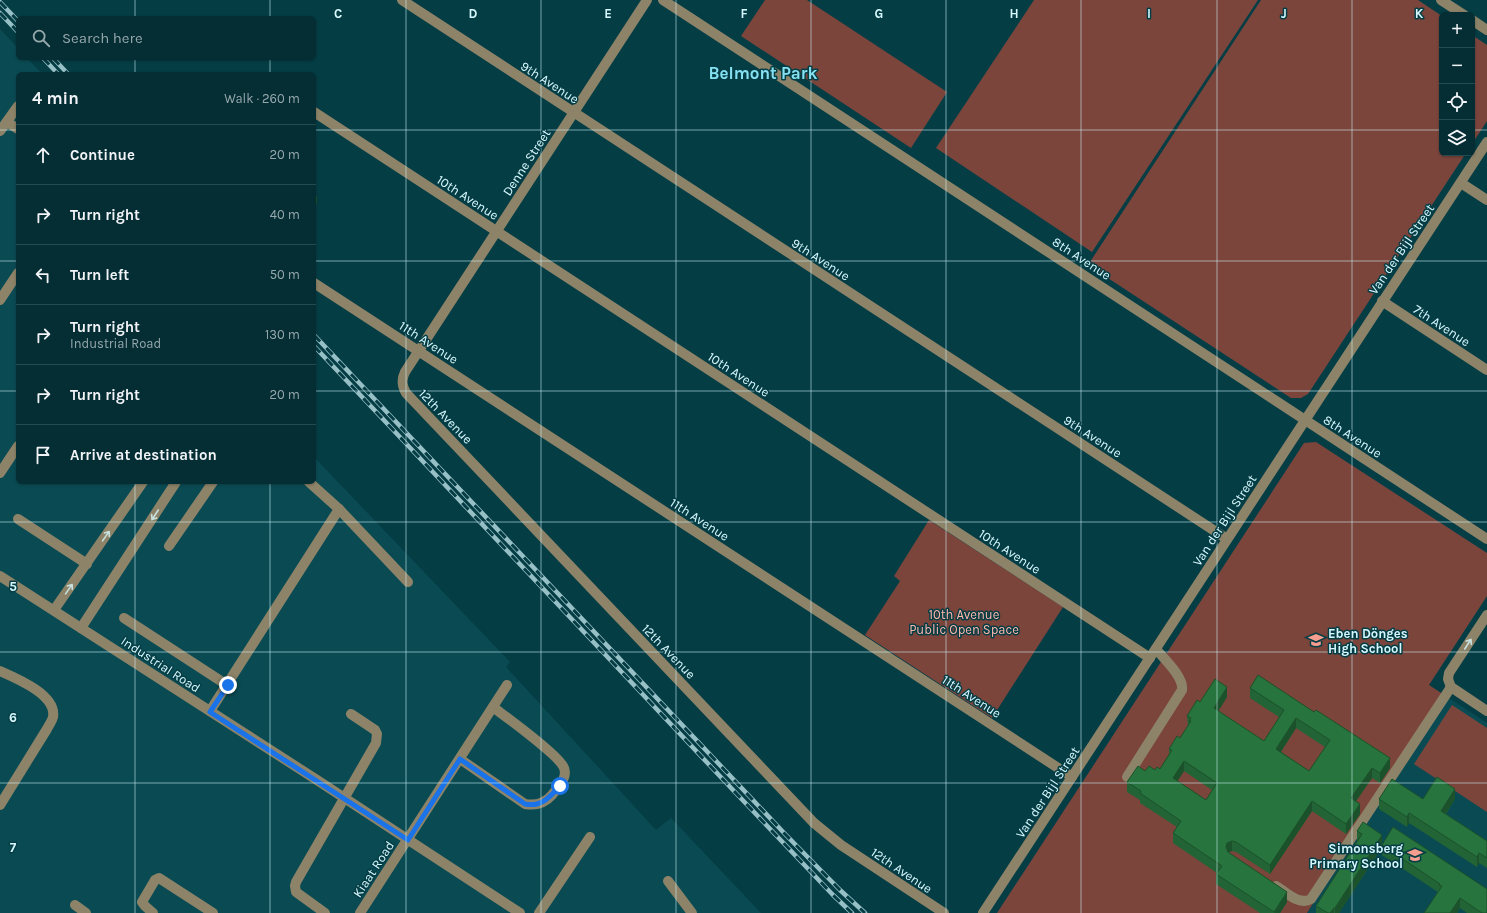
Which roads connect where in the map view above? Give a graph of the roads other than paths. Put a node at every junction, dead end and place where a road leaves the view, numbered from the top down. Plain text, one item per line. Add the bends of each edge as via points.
1 (402, 0) edge
2 (647, 0) edge
3 (663, 0) edge
4 (1441, 0) edge
5 (1459, 12) edge
6 (1475, 22) edge
7 (1487, 30) edge
8 (16, 109) edge
9 (316, 113) edge
10 (574, 113) junction
11 (7, 122) junction
12 (16, 128) edge
13 (0, 131) edge
14 (1487, 142) edge
15 (1460, 183) junction
16 (1487, 200) edge
17 (496, 231) junction
18 (16, 276) edge
19 (316, 284) edge
20 (0, 300) edge
21 (1382, 302) junction
22 (418, 351) junction
23 (1487, 370) edge
24 (402, 380) joint
25 (1305, 420) junction
26 (16, 449) edge
27 (0, 473) edge
28 (142, 484) edge
29 (175, 484) edge
30 (212, 484) edge
31 (311, 484) edge
32 (339, 509) junction
33 (18, 519) dead end
34 (1487, 539) edge
35 (1227, 540) junction
36 (169, 546) dead end
37 (87, 564) junction
38 (0, 576) edge
39 (408, 582) dead end
40 (54, 610) junction
41 (1487, 615) edge
42 (124, 618) dead end
43 (81, 628) junction
44 (1153, 653) junction
45 (0, 671) edge
46 (228, 685) junction
47 (507, 685) dead end
48 (1451, 687) junction
49 (493, 707) junction
50 (1487, 711) edge
51 (210, 712) junction
52 (351, 714) dead end
53 (460, 759) junction
54 (1072, 776) junction
55 (1127, 777) dead end
56 (344, 798) junction
57 (0, 805) edge
58 (590, 837) dead end
59 (408, 840) junction
60 (1265, 878) edge
61 (668, 882) dead end
62 (75, 905) dead end
63 (86, 913) edge
64 (154, 913) edge
65 (213, 913) edge
66 (326, 913) edge
67 (360, 913) edge
68 (520, 913) edge
69 (539, 913) edge
70 (692, 913) edge
71 (944, 913) edge
72 (983, 913) edge

1 - 10 street, 9th Avenue
2 - 10 street, Denne Street
3 - 25 street, 8th Avenue
4 - 5 street
6 - 7 street
8 - 11 street
9 - 17 street, 10th Avenue
10 - 17 street, Denne Street
10 - 35 street, 9th Avenue
11 - 12 street
11 - 13 street
14 - 15 street, Van der Bijl Street
15 - 16 street
15 - 21 street, Van der Bijl Street
17 - 22 street, Denne Street
17 - 44 street, 10th Avenue
18 - 20 street
19 - 22 street, 11th Avenue
21 - 23 street, 7th Avenue
21 - 25 street, Van der Bijl Street
22 - 24 street, Denne Street
22 - 54 street, 11th Avenue
24 - 71 street, 12th Avenue via 406,393 814,823 841,845
25 - 34 street, 8th Avenue
25 - 35 street, Van der Bijl Street
26 - 27 street
37 -> 28 street
29 -> 43 street
30 - 36 street
31 - 32 street
32 - 39 street
32 - 46 street
33 - 37 street
35 - 44 street, Van der Bijl Street
40 -> 37 street
38 - 40 street, Industrial Road
40 - 43 street, Industrial Road
48 -> 41 street via 1449,673
42 - 46 street
43 - 51 street, Industrial Road
44 - 54 street, Van der Bijl Street
44 - 55 street, 10th Avenue via 1179,678 1182,690
45 - 57 street via 26,682 45,697 52,718
46 - 51 street
47 - 49 street, Kiaat Road
48 - 50 street
48 - 60 street via 1311,899 1303,902 1297,900
49 - 53 street, Kiaat Road
49 - 53 street via 560,761 565,774 560,786 547,800 539,804 525,804
51 - 56 street, Industrial Road
52 - 56 street via 375,730 377,739
53 - 59 street, Kiaat Road
54 - 72 street, Van der Bijl Street
56 - 59 street, Industrial Road
56 - 66 street via 295,886 296,892
58 - 69 street
59 - 67 street, Kiaat Road
59 - 68 street, Industrial Road
61 - 70 street
62 - 63 street
64 - 65 street via 142,902 155,880 159,878

